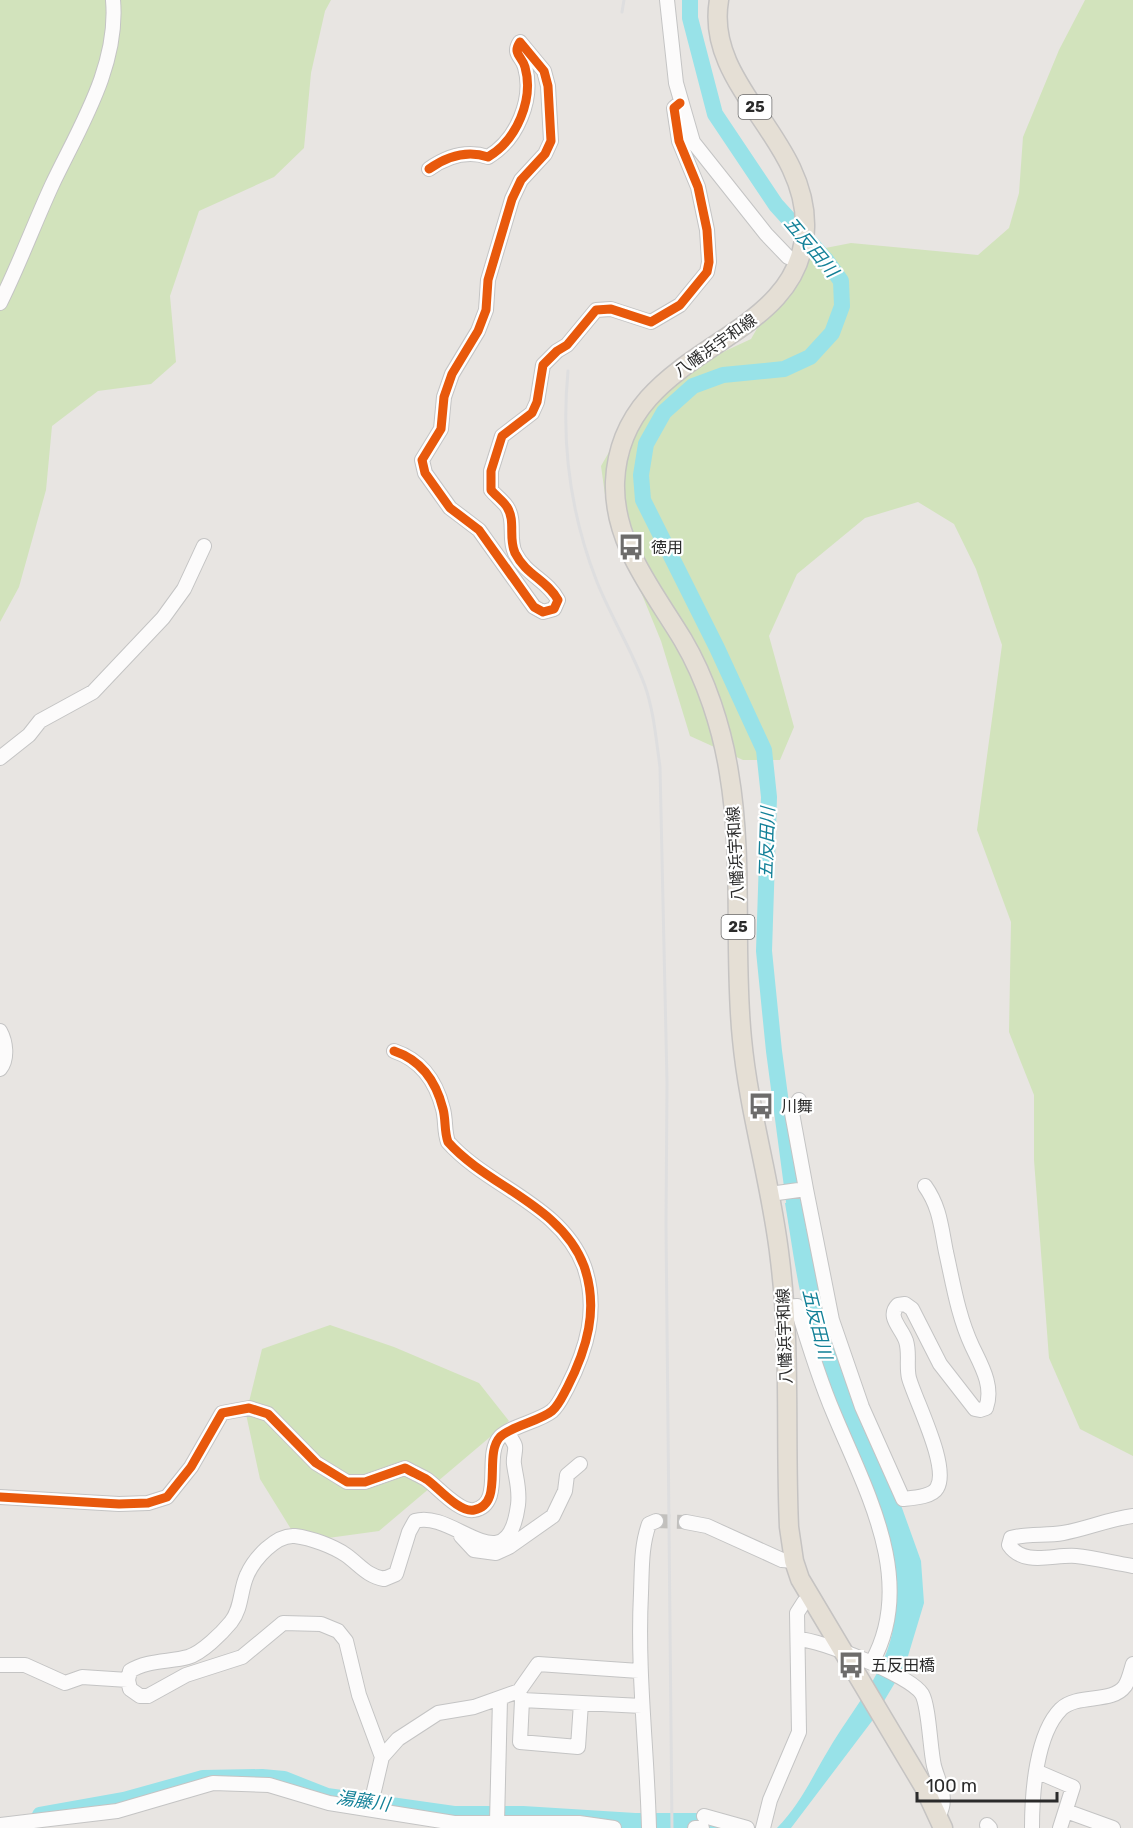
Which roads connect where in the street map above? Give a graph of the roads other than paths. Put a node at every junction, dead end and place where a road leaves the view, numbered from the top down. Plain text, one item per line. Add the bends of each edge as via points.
1 (113, 0) edge
2 (667, 0) edge
3 (719, 0) edge
4 (680, 103) junction
5 (429, 170) dead end
6 (801, 257) junction
7 (0, 303) edge
8 (204, 546) dead end
9 (0, 758) edge
10 (0, 1031) edge
11 (394, 1051) dead end
12 (0, 1069) edge
13 (799, 1100) dead end
14 (925, 1186) dead end
15 (805, 1189) junction
16 (775, 1193) junction
17 (784, 1306) junction
18 (508, 1434) junction
19 (580, 1464) dead end
20 (0, 1497) edge
21 (1133, 1516) edge
22 (656, 1521) dead end
23 (686, 1522) tunnel mouth
24 (456, 1530) junction
25 (794, 1561) junction
26 (1133, 1566) edge
27 (811, 1598) junction
28 (798, 1639) junction
29 (842, 1651) junction
30 (873, 1664) junction
31 (1133, 1664) edge
32 (0, 1665) edge
33 (639, 1671) junction
34 (128, 1680) junction
35 (521, 1695) junction
36 (500, 1699) junction
37 (581, 1703) junction
38 (642, 1706) junction
39 (382, 1756) junction
40 (1038, 1772) junction
41 (370, 1803) junction
42 (1066, 1811) junction
43 (496, 1817) junction
44 (941, 1821) edge
45 (703, 1822) edge
46 (649, 1824) edge
47 (0, 1825) edge
48 (454, 1825) edge
49 (768, 1827) edge
50 (1106, 1827) edge
51 (614, 1828) edge
52 (695, 1828) edge
53 (747, 1828) edge
54 (1032, 1828) edge
55 (1060, 1828) edge

1 - 7 street via 115,18 100,81
2 - 4 street
3 - 6 main road, 八幡浜宇和線 / 25 via 716,19 725,59 788,159 801,188 805,211
4 - 5 street via 674,108 679,141 698,187 705,219 707,272 680,305 651,322 611,309 596,310 567,345 543,365 537,402 531,413 502,436 491,471 491,490 511,519 514,551 525,570 552,590 558,600 554,609 543,612 534,607 479,530 450,508 422,460 441,429 444,397 452,374 486,310 485,293 512,199 521,180 545,154 551,141 544,71 520,42 516,47 525,65 526,102 511,135 488,157 461,155 441,161
4 - 6 street via 693,142 766,234 788,257
6 - 16 main road, 八幡浜宇和線 / 25 via 779,296 766,309 681,366 638,410 627,430 615,482 626,543 653,597 683,640 700,674 729,770 735,822 742,1041 754,1122
8 - 9 street via 184,589 163,618 93,692 40,722
10 - 12 street via 5,1058
11 - 18 street via 408,1056 432,1079 444,1110 448,1142 543,1213 573,1247 589,1281 591,1322 587,1342 568,1385 552,1412
13 - 15 street via 792,1113
14 - 15 street via 936,1202 956,1299 983,1370 989,1400 986,1408 975,1409 940,1364 912,1309 898,1305 893,1317 908,1345 909,1378 932,1435 940,1479 932,1493 903,1499 862,1407 832,1320
15 - 16 street
16 - 17 main road, 八幡浜宇和線 / 25
17 - 25 main road, 八幡浜宇和線 / 25 via 789,1527
17 - 30 street via 797,1306 817,1373 860,1473 887,1552 890,1603
18 - 20 street via 500,1437 495,1449 489,1499 474,1510 462,1507 405,1468 355,1483 337,1478 316,1463 268,1414 249,1408 222,1413 191,1467 167,1497 148,1503 119,1504
18 - 24 street via 515,1445 514,1464 520,1489 513,1525 501,1540 491,1544
19 - 24 street via 567,1475 566,1491 553,1516 509,1547 496,1553 474,1550
21 - 26 street via 1065,1532 1020,1535 1011,1538 1009,1545 1014,1553 1024,1557 1075,1556
22 - 33 street via 649,1524 644,1540
23 - 25 street via 707,1526 783,1560
24 - 34 street via 440,1521 416,1521 396,1574 384,1579 366,1573 328,1545 285,1536 257,1560 247,1575 238,1610 222,1631 191,1656 135,1667
25 - 27 main road, 八幡浜宇和線 / 25
27 - 28 street via 797,1613
27 - 29 main road, 八幡浜宇和線 / 25
28 - 29 street
28 - 49 street via 799,1732 770,1800
29 - 30 street
29 - 44 main road, 八幡浜宇和線 / 25
30 - 44 street via 907,1681 922,1694 944,1794
31 - 40 street via 1126,1685 1117,1693 1082,1699 1062,1708 1045,1735
32 - 34 street via 25,1665 64,1683 82,1677
33 - 35 street via 538,1665
33 - 38 street
34 - 39 street via 130,1689 148,1696 186,1675 242,1657 283,1623 321,1624 338,1631 346,1641 359,1695
35 - 36 street
35 - 37 street
35 - 37 street via 520,1742 578,1747
36 - 39 street via 438,1713 398,1739
36 - 43 street
37 - 38 street
38 - 46 street
39 - 41 street
40 - 42 street via 1073,1787
40 - 54 street
41 - 47 street via 328,1803 269,1785 213,1784 117,1811
41 - 48 street
42 - 50 street
42 - 55 street
43 - 48 street
43 - 51 street
45 - 52 street
45 - 53 street

